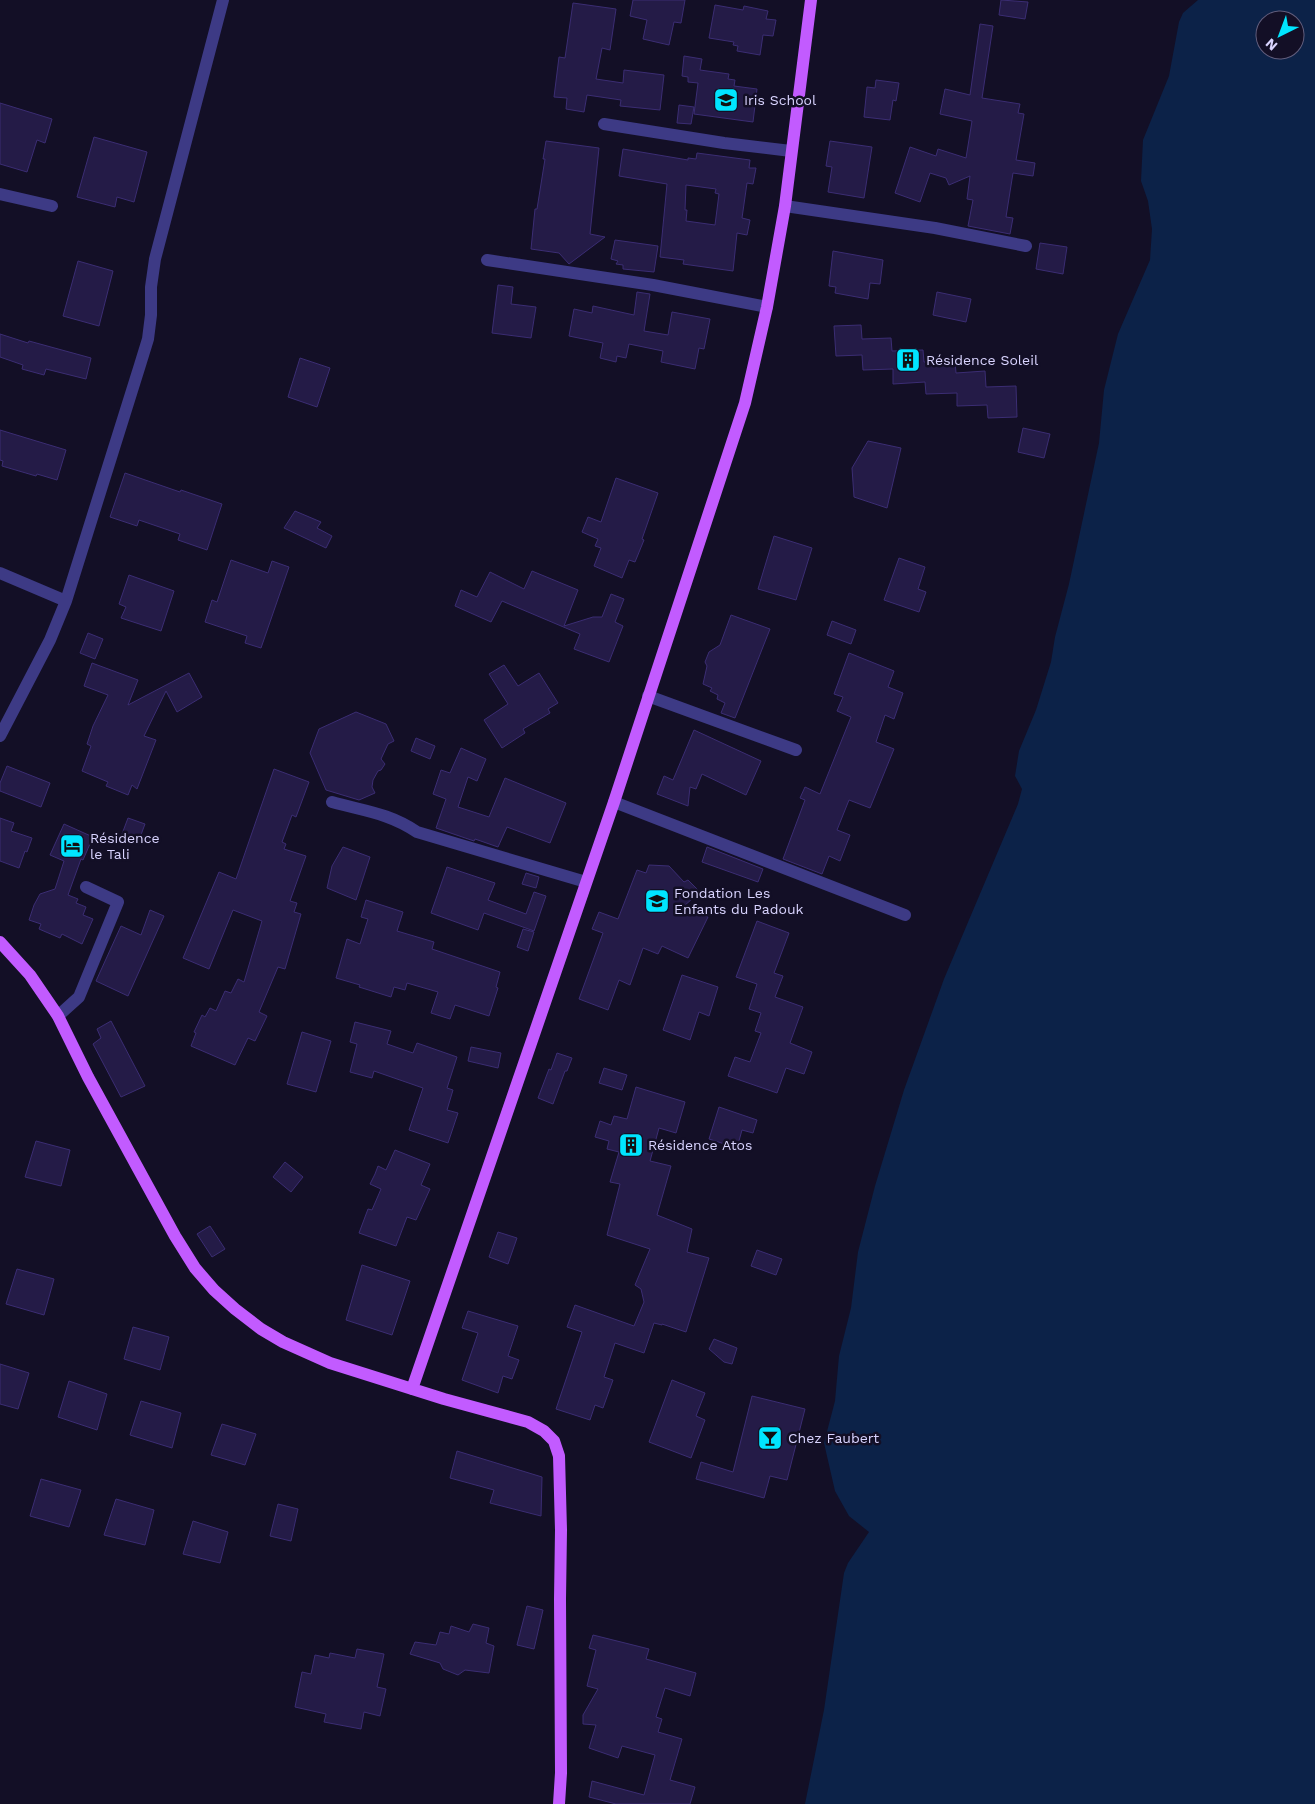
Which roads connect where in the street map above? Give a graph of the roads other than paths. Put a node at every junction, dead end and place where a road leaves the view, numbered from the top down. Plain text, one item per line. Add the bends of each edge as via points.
1 (223, 0) edge
2 (811, 0) edge
3 (604, 124) dead end
4 (791, 151) junction
5 (0, 194) edge
6 (52, 206) dead end
7 (784, 206) junction
8 (1026, 246) dead end
9 (487, 260) dead end
10 (767, 307) junction
11 (0, 573) edge
12 (66, 601) junction
13 (648, 696) junction
14 (0, 736) edge
15 (796, 750) dead end
16 (332, 802) dead end
17 (614, 802) junction
18 (586, 882) junction
19 (86, 887) dead end
20 (905, 915) dead end
21 (0, 942) edge
22 (58, 1016) junction
23 (412, 1389) junction
24 (559, 1804) edge

1 - 12 street via 155,259 148,339
2 - 4 main road
3 - 4 street
4 - 7 main road
5 - 6 street
7 - 8 street via 935,228
7 - 10 main road
9 - 10 street via 654,285
10 - 13 main road via 745,403
11 - 12 street
12 - 14 street via 50,640
13 - 15 street
13 - 17 main road
16 - 18 street via 383,814 417,832
17 - 18 main road
17 - 20 street
18 - 23 main road
19 - 22 street via 118,902 79,997
21 - 22 main road via 30,975
22 - 23 main road via 175,1236 214,1290 235,1310 304,1353
23 - 24 main road via 528,1422 554,1441 559,1456 561,1530

